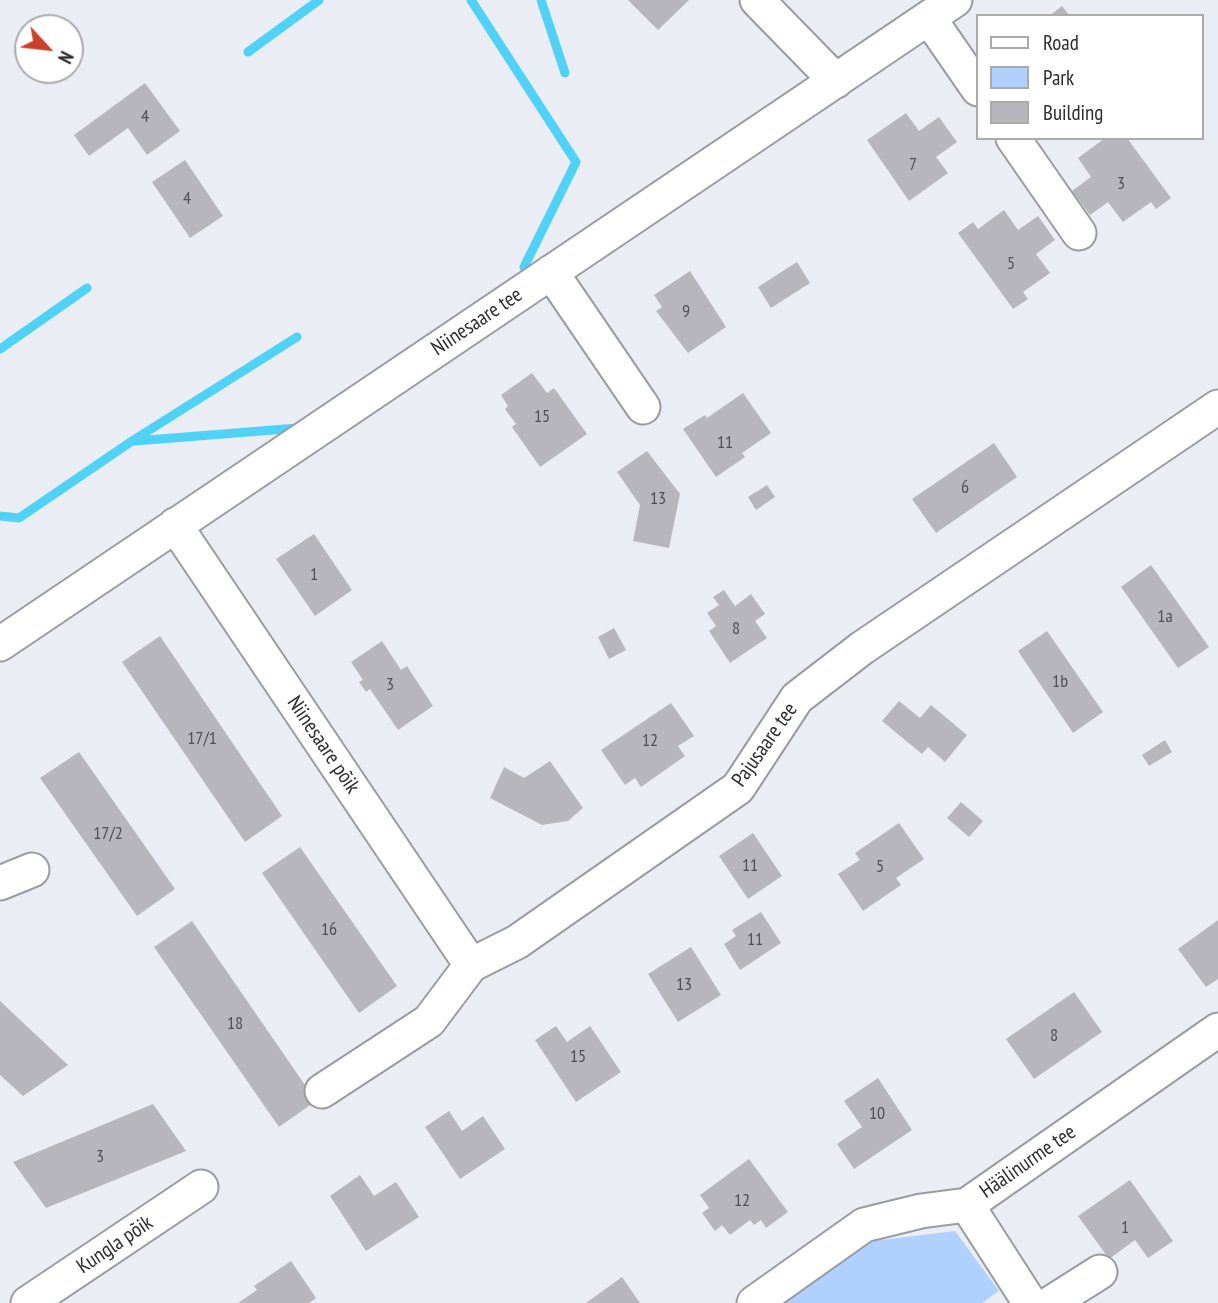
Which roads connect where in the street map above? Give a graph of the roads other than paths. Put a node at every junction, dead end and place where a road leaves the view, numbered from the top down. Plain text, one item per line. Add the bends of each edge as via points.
1 (757, 0) edge
2 (942, 9) edge
3 (836, 81) junction
4 (976, 85) edge
5 (1014, 140) edge
6 (1079, 233) dead end
7 (551, 272) junction
8 (643, 407) dead end
9 (1218, 407) edge
10 (175, 525) junction
11 (0, 644) edge
12 (32, 870) dead end
13 (0, 883) edge
14 (471, 965) junction
15 (1218, 1030) edge
16 (322, 1091) dead end
17 (201, 1187) dead end
18 (967, 1205) junction
19 (1100, 1272) dead end
20 (28, 1303) edge
21 (754, 1303) edge
22 (1030, 1303) edge
23 (1051, 1303) edge

1 - 3 street
2 - 3 street, Niinesaare tee
2 - 4 street
3 - 7 street, Niinesaare tee
5 - 6 street
7 - 8 street
7 - 10 street, Niinesaare tee
9 - 14 street, Pajusaare tee via 862,648 797,698 738,788 517,942
10 - 11 street, Niinesaare tee
10 - 14 street, Niinesaare põik
12 - 13 street
14 - 16 street, Pajusaare tee via 429,1021
15 - 18 street, Häälinurme tee
17 - 20 street, Kungla põik
18 - 21 street, Häälinurme tee via 864,1225
18 - 22 street
19 - 23 street

